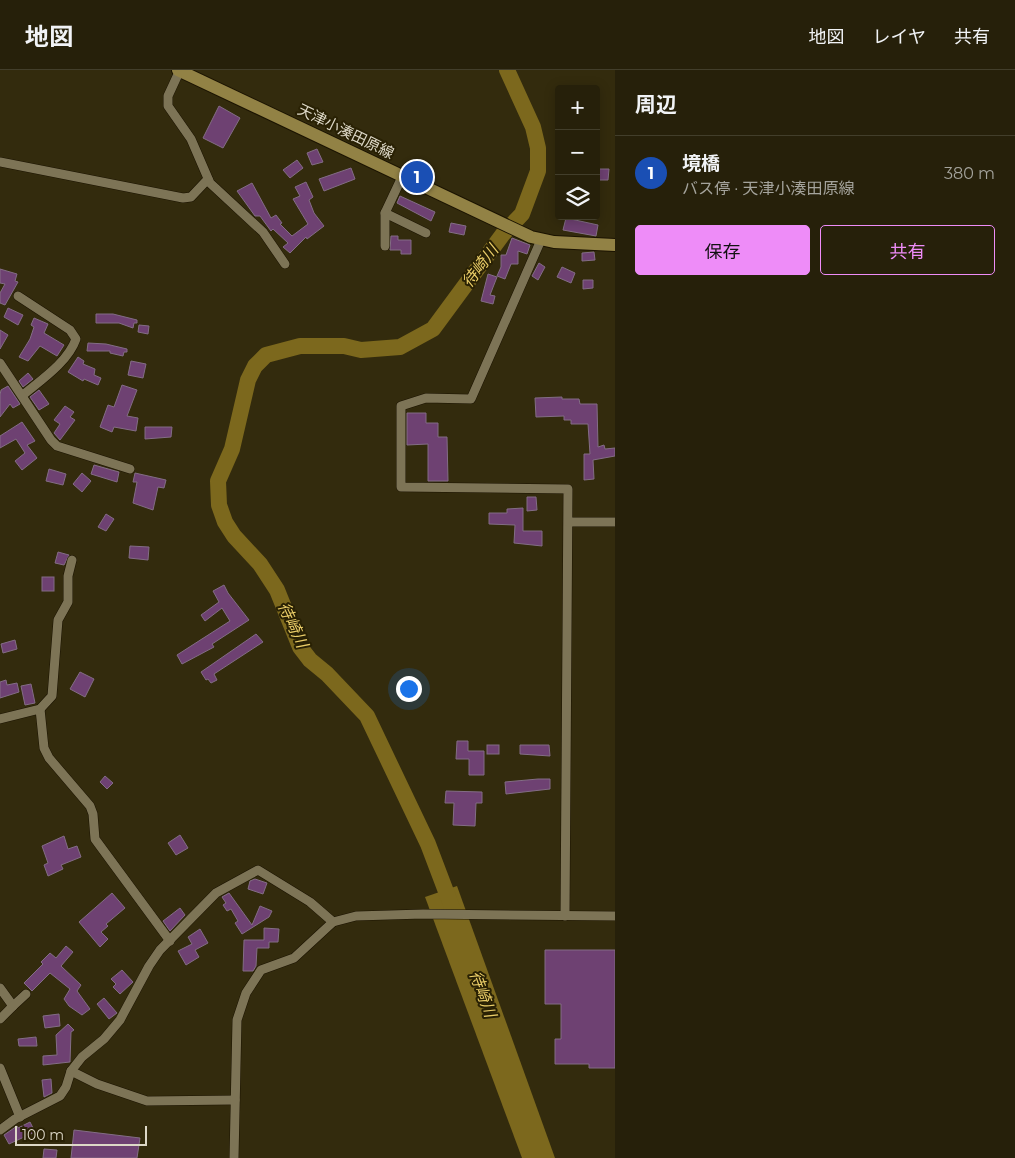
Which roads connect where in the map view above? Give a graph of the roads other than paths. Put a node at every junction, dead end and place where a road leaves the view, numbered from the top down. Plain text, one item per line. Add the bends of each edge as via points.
1 (179, 70) edge
2 (0, 162) edge
3 (402, 177) junction
4 (208, 179) junction
5 (385, 213) junction
6 (426, 233) dead end
7 (541, 240) junction
8 (615, 245) edge
9 (385, 246) dead end
10 (285, 264) dead end
11 (18, 296) dead end
12 (0, 363) edge
13 (23, 395) junction
14 (130, 469) dead end
15 (569, 522) junction
16 (615, 522) edge
17 (72, 560) dead end
18 (40, 709) junction
19 (0, 719) edge
20 (564, 916) junction
21 (615, 916) edge
22 (333, 922) junction
23 (170, 941) junction
24 (0, 988) edge
25 (26, 994) dead end
26 (13, 1006) junction
27 (0, 1019) edge
28 (0, 1068) edge
29 (71, 1071) junction
30 (235, 1100) junction
31 (20, 1117) junction
32 (0, 1130) edge
33 (234, 1158) edge

1 - 3 main road, 天津小湊田原線
1 - 4 street via 168,96 168,106 191,140
2 - 4 street via 183,198 191,197
3 - 5 street
3 - 7 main road, 天津小湊田原線
4 - 10 street via 263,232
5 - 6 street
5 - 9 street
7 - 8 main road, 天津小湊田原線
7 - 15 street via 471,399 426,398 401,406 400,487 568,489
11 - 13 street via 70,330 76,339 74,346 49,373
12 - 13 street
13 - 14 street via 57,446
15 - 16 street
15 - 20 street
17 - 18 street via 68,602 58,620 52,696
18 - 19 street
18 - 23 street via 44,748 49,758 90,806 95,839
20 - 21 street
20 - 22 street via 423,914 356,916
22 - 23 street via 310,902 258,870 216,893
22 - 30 street via 294,958 261,970 246,993 237,1020
23 - 29 street via 149,966 120,1020
24 - 26 street
25 - 26 street
26 - 27 street
28 - 31 street
29 - 30 street via 147,1101
29 - 31 street via 60,1096
30 - 33 street
31 - 32 street

